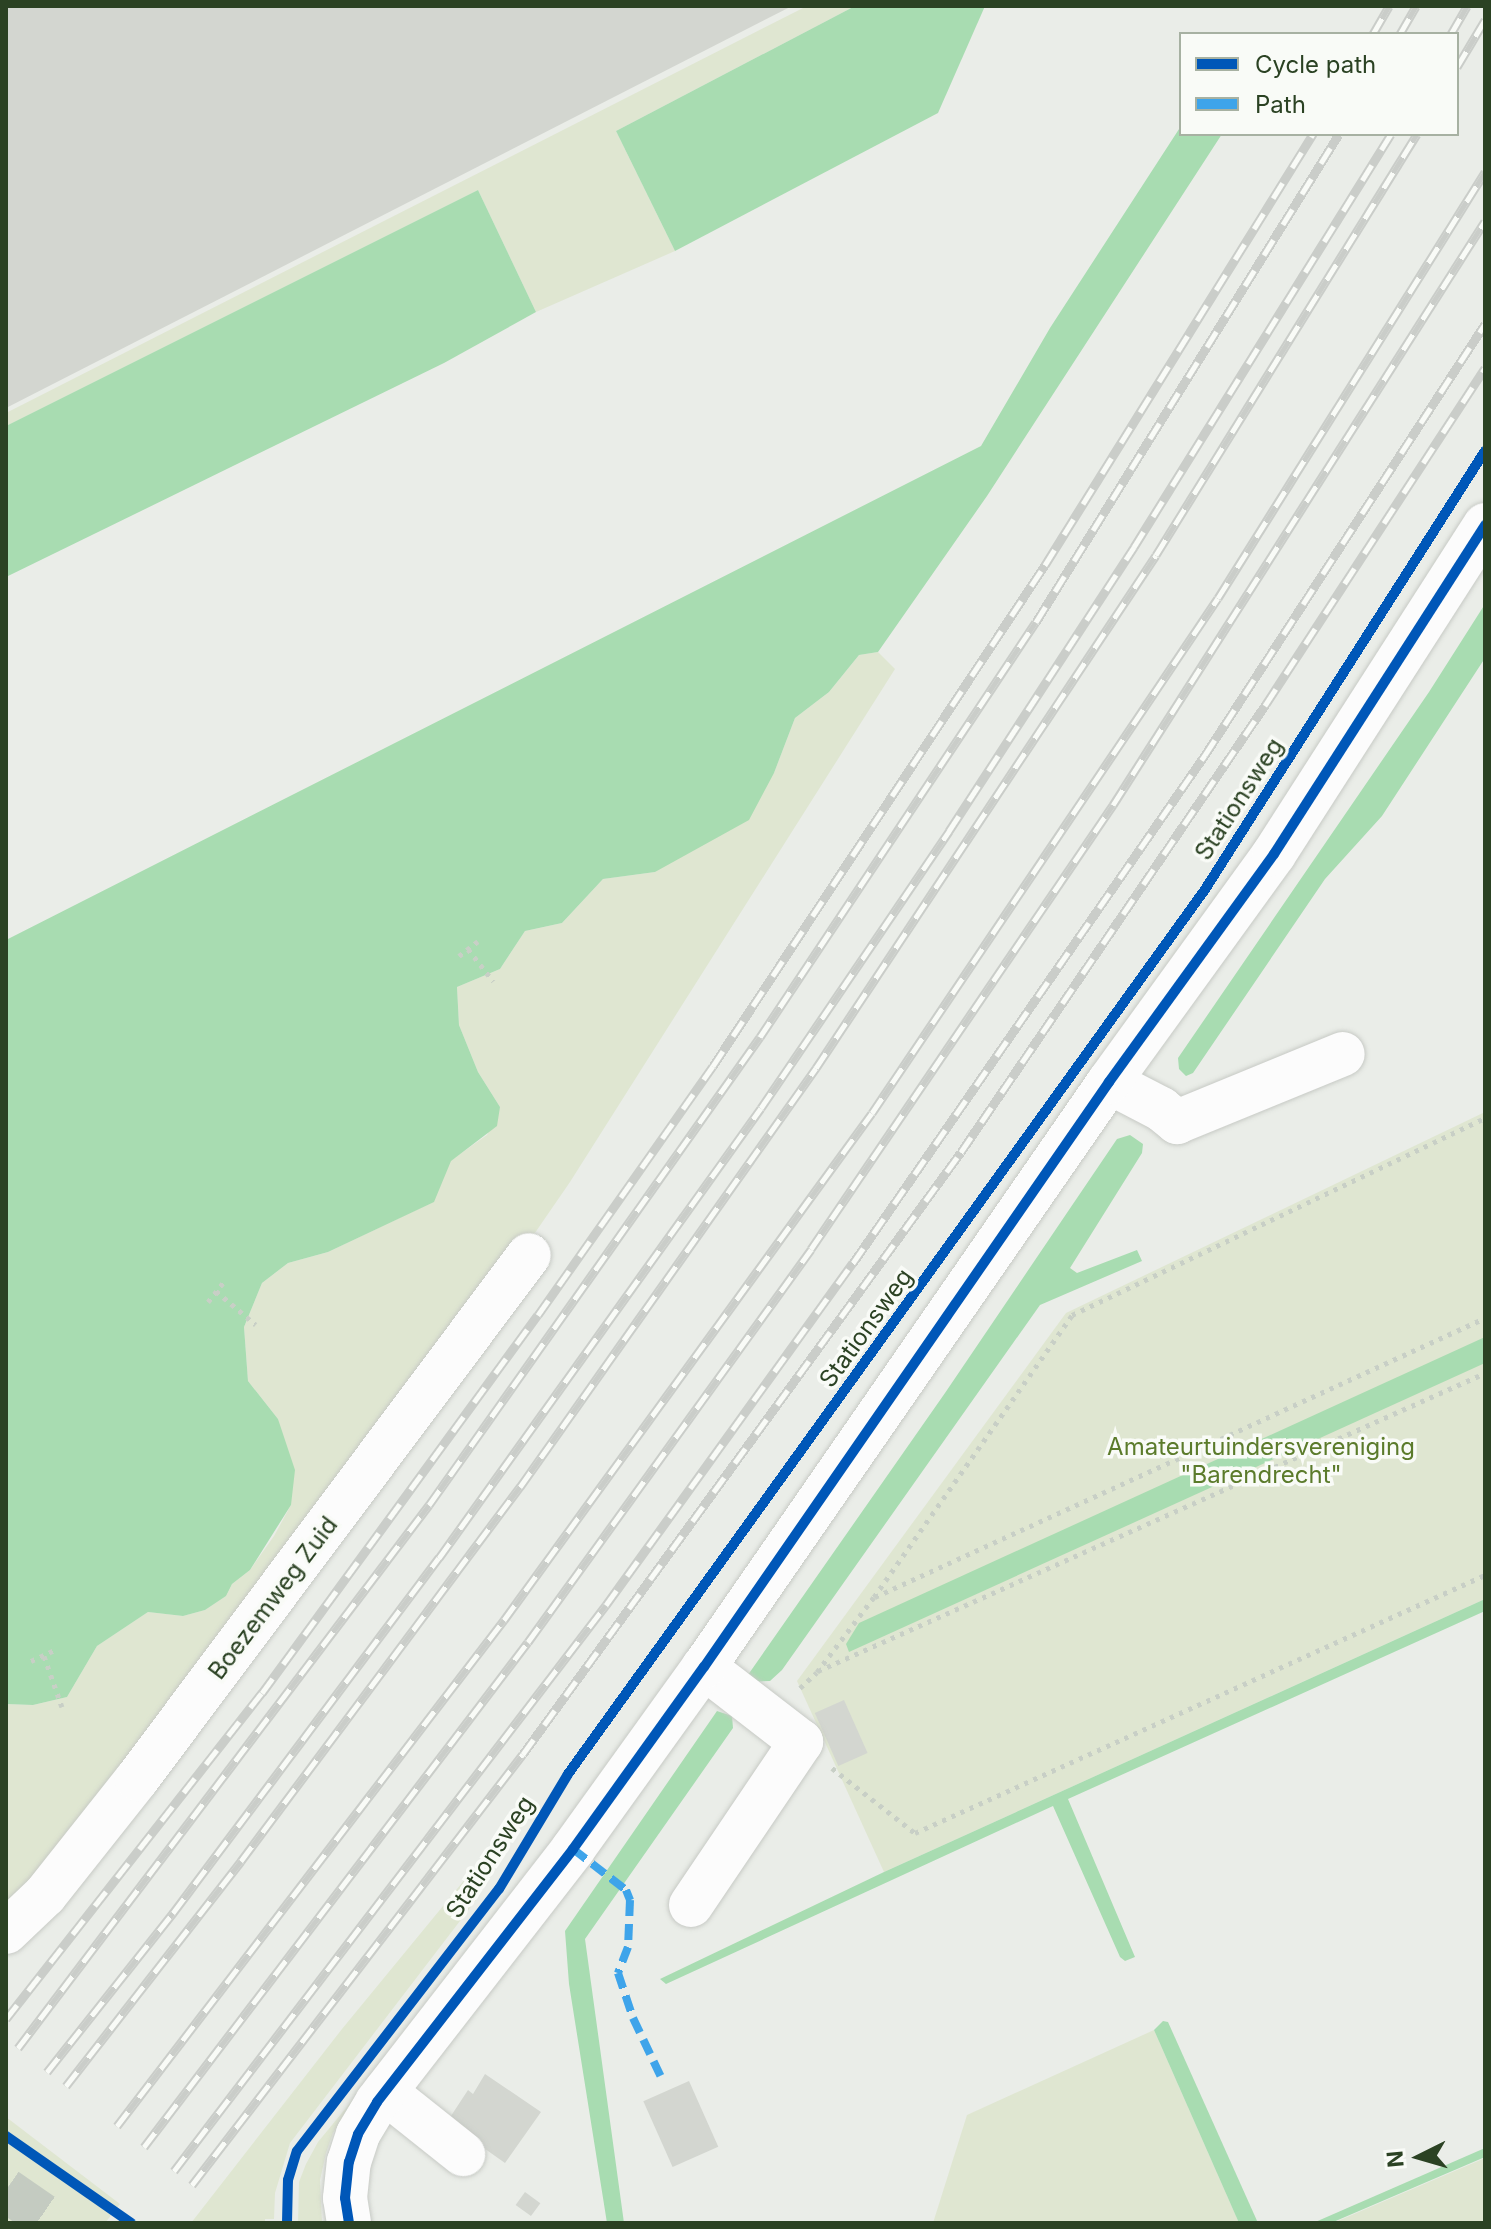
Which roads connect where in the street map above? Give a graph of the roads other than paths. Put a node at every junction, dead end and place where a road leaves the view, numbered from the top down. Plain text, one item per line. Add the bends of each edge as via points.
1 (1485, 525) edge
2 (1343, 1054) dead end
3 (1109, 1082) junction
4 (529, 1255) dead end
5 (704, 1667) junction
6 (691, 1905) dead end
7 (6, 1932) edge
8 (385, 2092) junction
9 (463, 2154) dead end
10 (349, 2223) edge

1 - 3 street via 1274,854
2 - 3 street via 1177,1122
3 - 5 street
4 - 7 street, Boezemweg Zuid via 137,1779 45,1895
5 - 6 street via 785,1729
5 - 8 street via 573,1849
8 - 9 street
8 - 10 street via 358,2134 349,2162

